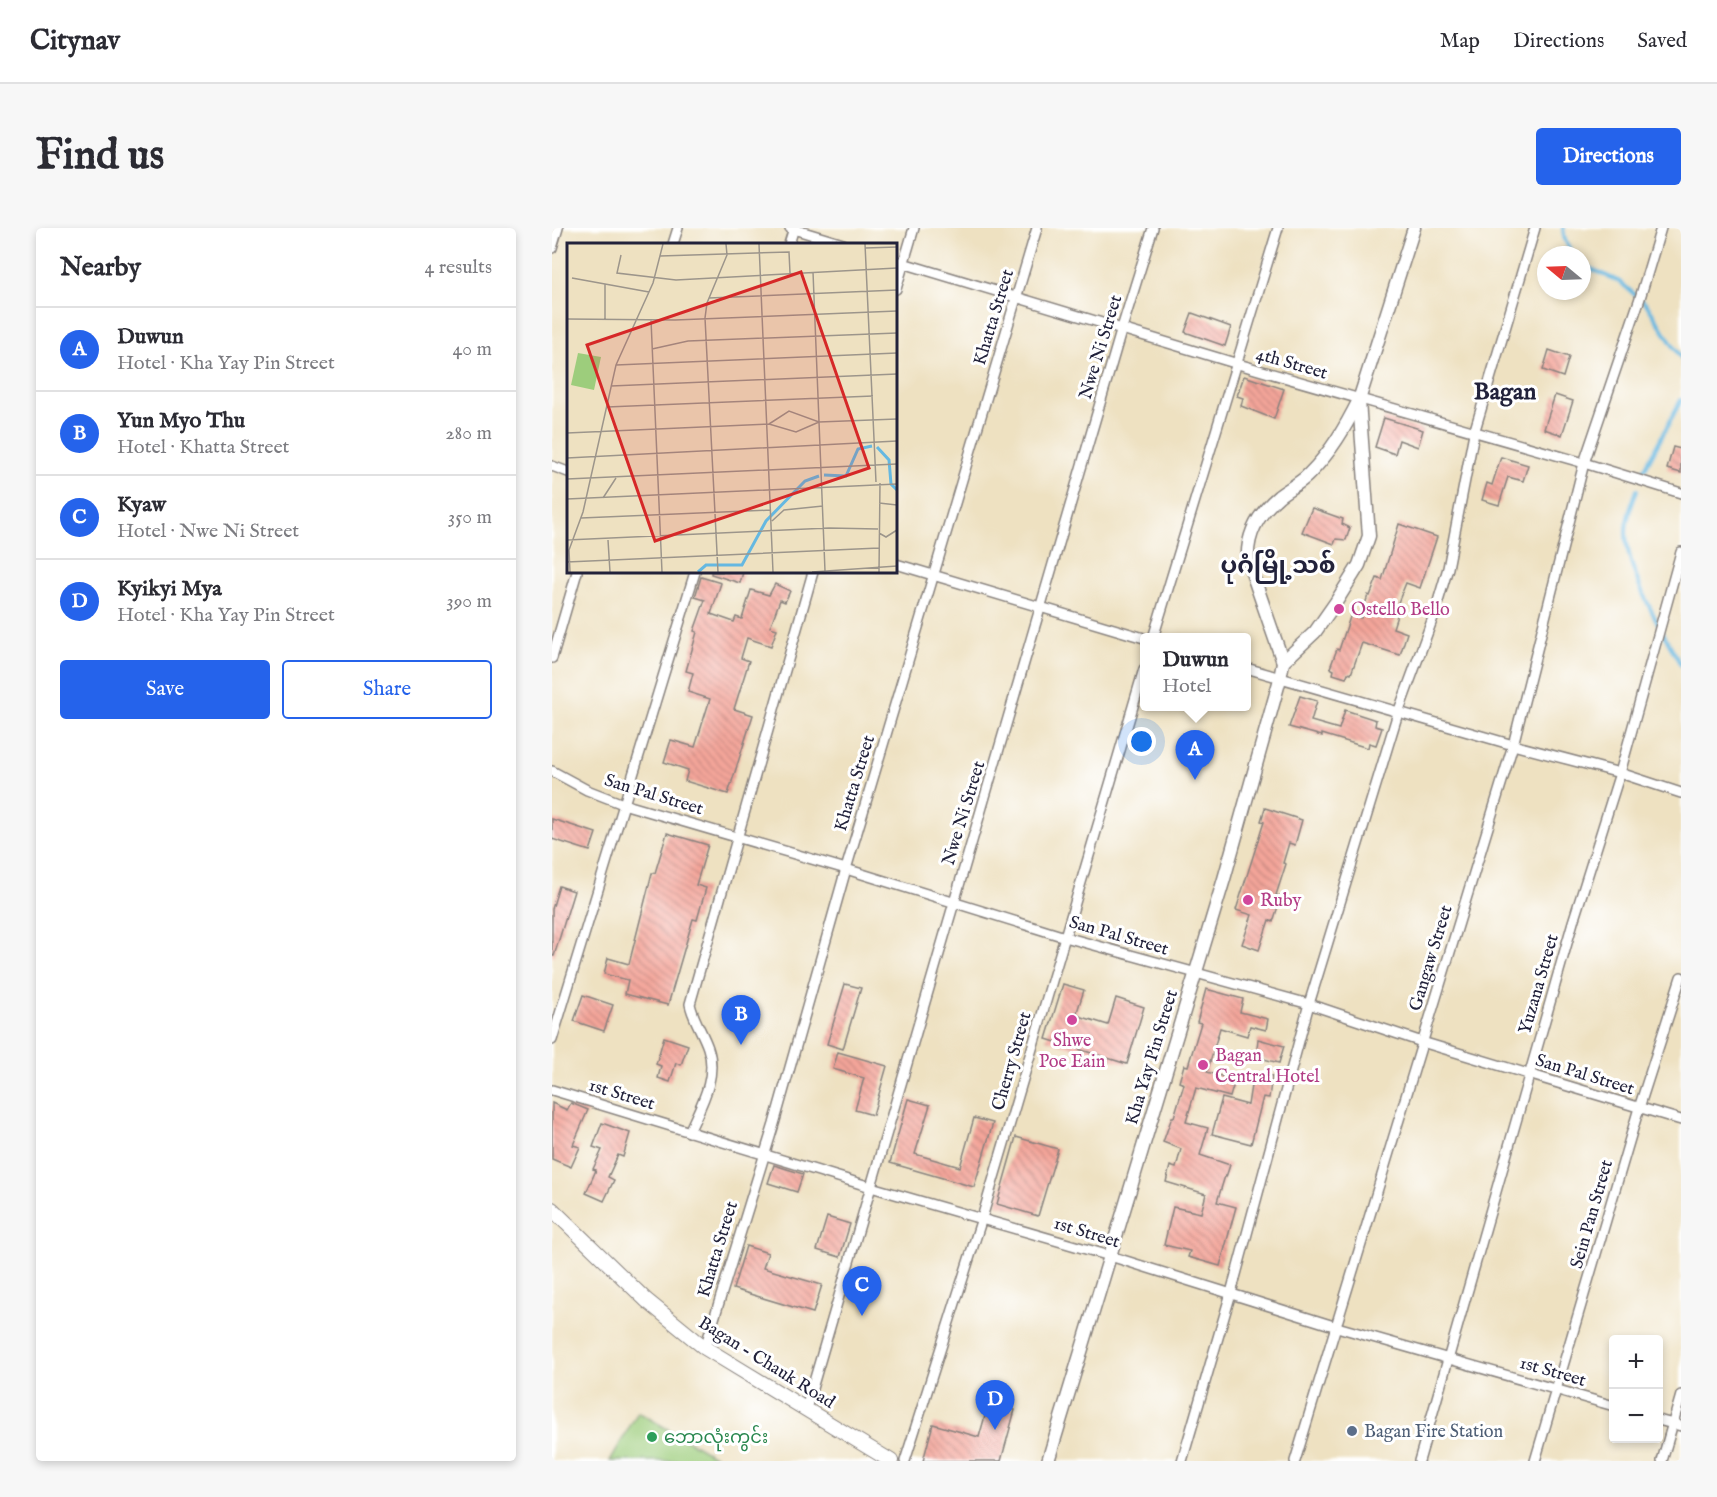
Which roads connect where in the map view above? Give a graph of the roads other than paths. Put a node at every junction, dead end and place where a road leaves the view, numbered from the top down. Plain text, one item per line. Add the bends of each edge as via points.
1 (558, 228) edge
2 (678, 228) edge
3 (792, 228) edge
4 (914, 228) edge
5 (1037, 228) edge
6 (1153, 228) edge
7 (1278, 228) edge
8 (1414, 228) edge
9 (1535, 228) edge
10 (1661, 228) edge
11 (673, 243) edge
12 (789, 243) edge
13 (840, 243) edge
14 (552, 248) edge
15 (899, 262) edge
16 (897, 280) edge
17 (1016, 297) junction
18 (1122, 328) junction
19 (1238, 364) junction
20 (1359, 400) junction
21 (1474, 432) junction
22 (1584, 463) junction
23 (552, 466) edge
24 (567, 472) edge
25 (1681, 494) edge
26 (1681, 552) edge
27 (897, 564) edge
28 (577, 573) edge
29 (695, 573) edge
30 (813, 573) edge
31 (934, 575) junction
32 (1041, 608) junction
33 (1155, 633) edge
34 (1140, 637) edge
35 (552, 658) edge
36 (1283, 662) junction
37 (1251, 670) edge
38 (1280, 679) junction
39 (1140, 683) edge
40 (1398, 712) junction
41 (1513, 745) junction
42 (552, 771) edge
43 (1620, 773) junction
44 (1681, 793) edge
45 (623, 804) junction
46 (737, 837) junction
47 (846, 869) junction
48 (954, 903) junction
49 (1065, 937) junction
50 (1195, 973) junction
51 (1681, 977) edge
52 (1309, 1004) junction
53 (552, 1040) edge
54 (1422, 1042) junction
55 (1529, 1074) junction
56 (552, 1090) edge
57 (1640, 1108) junction
58 (1681, 1120) edge
59 (689, 1132) junction
60 (764, 1155) junction
61 (871, 1187) junction
62 (552, 1209) edge
63 (982, 1218) junction
64 (1110, 1256) junction
65 (1231, 1293) junction
66 (1337, 1327) junction
67 (705, 1348) junction
68 (1448, 1358) junction
69 (1557, 1389) junction
70 (1681, 1395) edge
71 (1609, 1405) edge
72 (806, 1408) junction
73 (1677, 1425) edge
74 (1296, 1460) edge
75 (891, 1461) edge
76 (905, 1461) edge
77 (1048, 1461) edge
78 (1182, 1461) edge
79 (1419, 1461) edge
80 (1534, 1461) edge
81 (1662, 1461) edge

1 - 14 street
2 - 11 street
3 - 12 street
3 - 13 street
4 - 15 street
5 - 17 street, Khatta Street
6 - 18 street, Nwe Ni Street
7 - 19 street
8 - 20 street, Kha Yay Pin Street
9 - 21 street
10 - 22 street, Gangaw Street
15 - 16 street
15 - 17 street, 4th Street
17 - 18 street, 4th Street
17 - 31 street, Khatta Street
18 - 19 street, 4th Street
18 - 32 street, Nwe Ni Street
19 - 20 street, 4th Street
19 - 33 street
20 - 21 street, 4th Street
20 - 36 street, Kha Yay Pin Street via 1369,536 1359,565 1336,602 1315,632
20 - 36 street, Kha Yay Pin Street via 1334,446 1307,476 1264,511 1247,546 1248,561
21 - 22 street, 4th Street
21 - 40 street via 1448,568
22 - 25 street, 4th Street
22 - 41 street, Gangaw Street
23 - 24 street
26 - 43 street, Yuzana Street
27 - 31 street
28 - 35 street
29 - 45 street
30 - 46 street
31 - 32 street
31 - 47 street, Khatta Street
32 - 34 street
32 - 48 street, Nwe Ni Street
36 - 38 street, Kha Yay Pin Street
37 - 38 street
38 - 40 street
38 - 50 street, Kha Yay Pin Street
39 - 49 street, Cherry Street
40 - 41 street
40 - 52 street
41 - 43 street
41 - 54 street, Gangaw Street
42 - 45 street, San Pal Street
43 - 44 street
43 - 55 street, Yuzana Street
45 - 46 street, San Pal Street
45 - 53 street
46 - 47 street, San Pal Street
46 - 59 street via 690,1004 712,1063 705,1098
47 - 48 street, San Pal Street
47 - 60 street, Khatta Street
48 - 49 street, San Pal Street
48 - 61 street, Nwe Ni Street
49 - 50 street, San Pal Street
49 - 63 street, Cherry Street
50 - 52 street, San Pal Street
50 - 64 street, Kha Yay Pin Street
51 - 57 street, Sein Pan Street
52 - 54 street, San Pal Street
52 - 65 street
54 - 55 street, San Pal Street
54 - 66 street, Gangaw Street
55 - 57 street, San Pal Street
55 - 68 street, Yuzana Street
56 - 59 street, 1st Street
57 - 58 street, San Pal Street
57 - 69 street, Sein Pan Street
59 - 60 street, 1st Street
60 - 61 street, 1st Street
60 - 67 street, Khatta Street
61 - 63 street, 1st Street
61 - 72 street, Nwe Ni Street
62 - 67 main road, Bagan - Chauk Road via 646,1300
63 - 64 street, 1st Street
63 - 76 street, Cherry Street
64 - 65 street, 1st Street
64 - 77 street, Kha Yay Pin Street
65 - 66 street, 1st Street
65 - 78 street
66 - 68 street, 1st Street
66 - 74 street, Gangaw Street
67 - 72 main road, Bagan - Chauk Road
68 - 69 street, 1st Street
68 - 79 street, Yuzana Street
69 - 71 street, 1st Street
69 - 80 street, Sein Pan Street
70 - 73 street
72 - 75 main road, Bagan - Chauk Road
73 - 81 street

